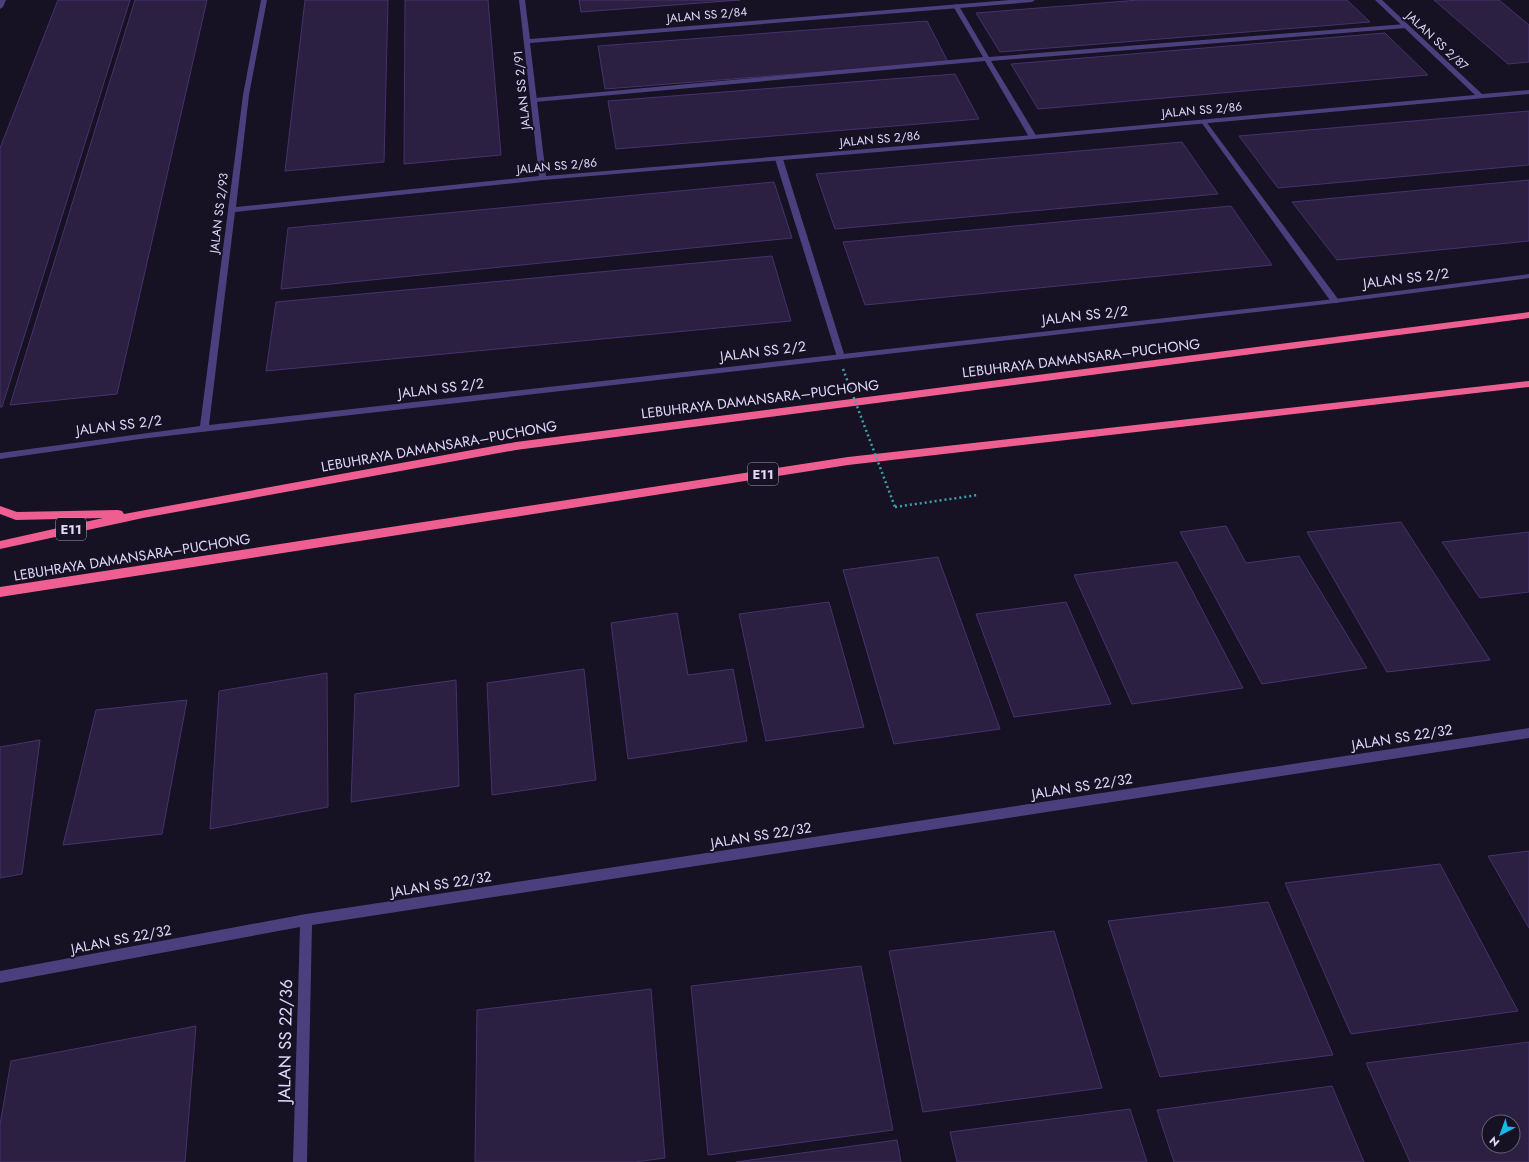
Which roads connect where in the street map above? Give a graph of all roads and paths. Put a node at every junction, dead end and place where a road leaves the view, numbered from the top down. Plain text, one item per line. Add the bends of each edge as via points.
1 (3, 0) edge
2 (264, 0) edge
3 (522, 0) edge
4 (1032, 0) edge
5 (1378, 0) edge
6 (956, 6) junction
7 (0, 7) edge
8 (1406, 26) junction
9 (528, 41) junction
10 (987, 59) junction
11 (1529, 92) edge
12 (1481, 97) junction
13 (535, 100) junction
14 (1203, 121) junction
15 (1033, 137) junction
16 (779, 159) junction
17 (543, 178) junction
18 (232, 210) junction
19 (1529, 276) edge
20 (1335, 301) junction
21 (1529, 315) edge
22 (841, 357) junction
23 (843, 369) dead end
24 (1529, 384) edge
25 (204, 430) junction
26 (0, 456) edge
27 (978, 495) dead end
28 (0, 510) edge
29 (143, 514) junction
30 (0, 545) edge
31 (0, 592) edge
32 (1529, 733) edge
33 (306, 920) junction
34 (0, 977) edge
35 (300, 1162) edge

1 - 7 street
2 - 18 street, JALAN SS 2/93 via 246,95
3 - 9 street, JALAN SS 2/91
4 - 6 street, JALAN SS 2/84
5 - 8 street, JALAN SS 2/87
6 - 9 street, JALAN SS 2/84
6 - 10 street
8 - 10 street
8 - 12 street, JALAN SS 2/87
9 - 13 street, JALAN SS 2/91
10 - 13 street
10 - 15 street
11 - 12 street, JALAN SS 2/86
12 - 14 street, JALAN SS 2/86
13 - 17 street, JALAN SS 2/91
14 - 15 street, JALAN SS 2/86
14 - 20 street
15 - 16 street, JALAN SS 2/86
16 - 17 street, JALAN SS 2/86
16 - 22 street
17 - 18 street, JALAN SS 2/86
18 - 25 street, JALAN SS 2/93
19 - 20 street, JALAN SS 2/2
20 - 22 street, JALAN SS 2/2
21 - 29 highway, LEBUHRAYA DAMANSARA–PUCHONG / E11 via 516,446
22 - 25 street, JALAN SS 2/2
23 - 27 path, bridge via 894,507
24 - 31 highway, LEBUHRAYA DAMANSARA–PUCHONG / E11 via 848,462
25 - 26 street, JALAN SS 2/2 via 140,436
28 - 29 highway via 16,516
29 - 30 highway, LEBUHRAYA DAMANSARA–PUCHONG / E11
32 - 33 street, JALAN SS 22/32
33 - 34 street, JALAN SS 22/32
33 - 35 street, JALAN SS 22/36

